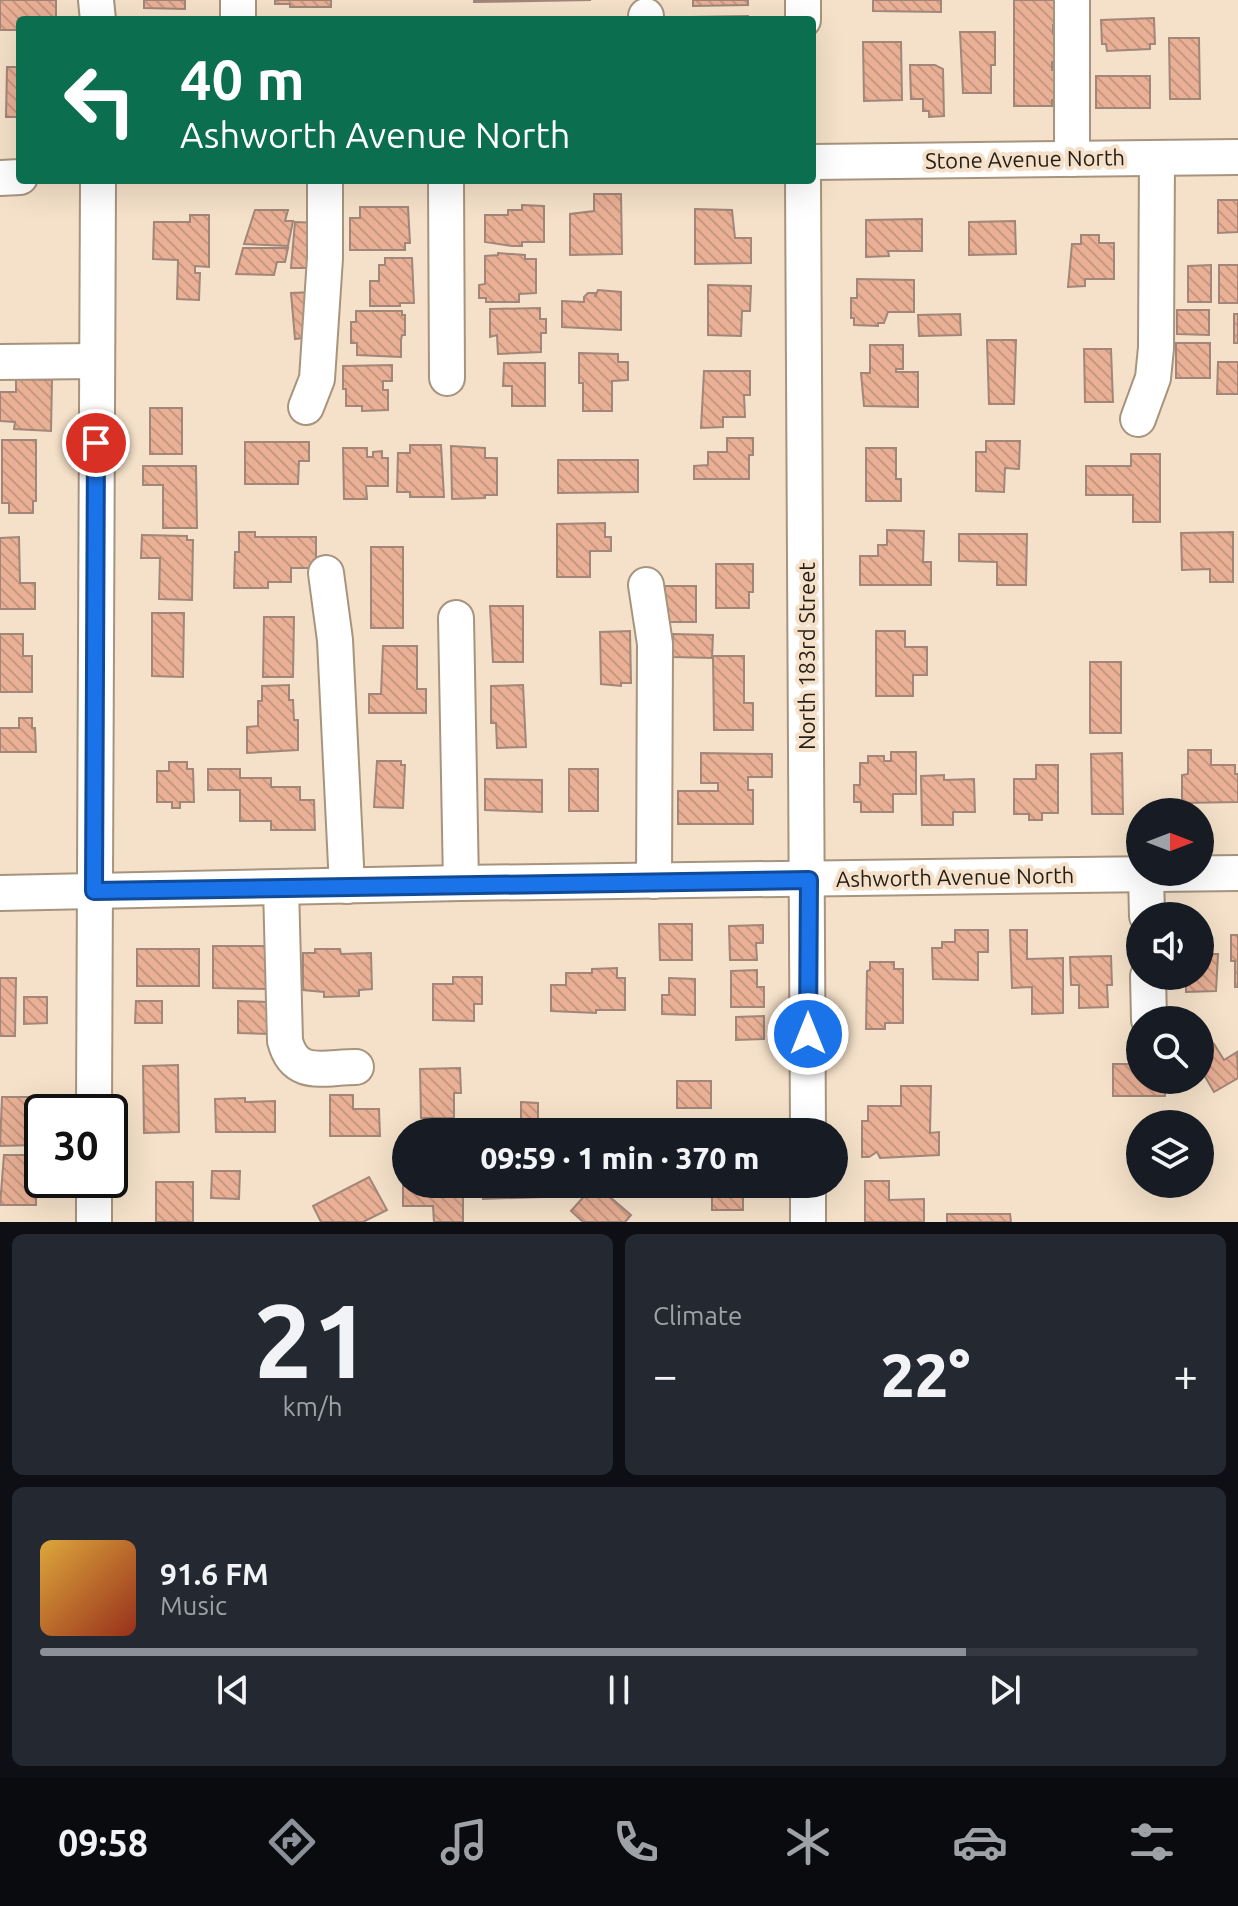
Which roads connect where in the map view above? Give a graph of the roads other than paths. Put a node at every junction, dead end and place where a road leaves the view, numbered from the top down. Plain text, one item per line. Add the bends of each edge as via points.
1 (1072, 0) edge
2 (1238, 157) edge
3 (1157, 158) junction
4 (1072, 159) junction
5 (816, 162) edge
6 (98, 184) edge
7 (325, 184) edge
8 (446, 184) edge
9 (803, 184) edge
10 (97, 361) junction
11 (0, 362) edge
12 (447, 378) dead end
13 (306, 407) dead end
14 (1138, 419) dead end
15 (326, 573) dead end
16 (646, 585) dead end
17 (456, 618) dead end
18 (1238, 873) edge
19 (1214, 874) edge
20 (1126, 875) edge
21 (809, 880) junction
22 (654, 881) junction
23 (461, 883) junction
24 (347, 886) junction
25 (281, 887) junction
26 (94, 891) junction
27 (0, 893) edge
28 (356, 1067) dead end
29 (94, 1094) edge
30 (808, 1118) edge
31 (94, 1198) edge
32 (808, 1198) edge
33 (94, 1222) edge
34 (808, 1222) edge

1 - 4 street
2 - 3 street, Stone Avenue North
3 - 4 street, Stone Avenue North
3 - 14 street via 1156,348 1153,378
4 - 5 street, Stone Avenue North
6 - 10 street
7 - 13 street via 317,379
8 - 12 street
9 - 21 street, North 183rd Street
10 - 11 street
10 - 26 street
15 - 24 street via 335,640
16 - 22 street via 655,644
17 - 23 street
18 - 19 street, Ashworth Avenue North
20 - 21 street, Ashworth Avenue North
21 - 22 street, Ashworth Avenue North
21 - 30 street, North 183rd Street
22 - 23 street, Ashworth Avenue North
23 - 24 street, Ashworth Avenue North
24 - 25 street, Ashworth Avenue North
25 - 26 street, Ashworth Avenue North
25 - 28 street via 287,1050 306,1068
26 - 27 street, Ashworth Avenue North
26 - 29 street
31 - 33 street
32 - 34 street

